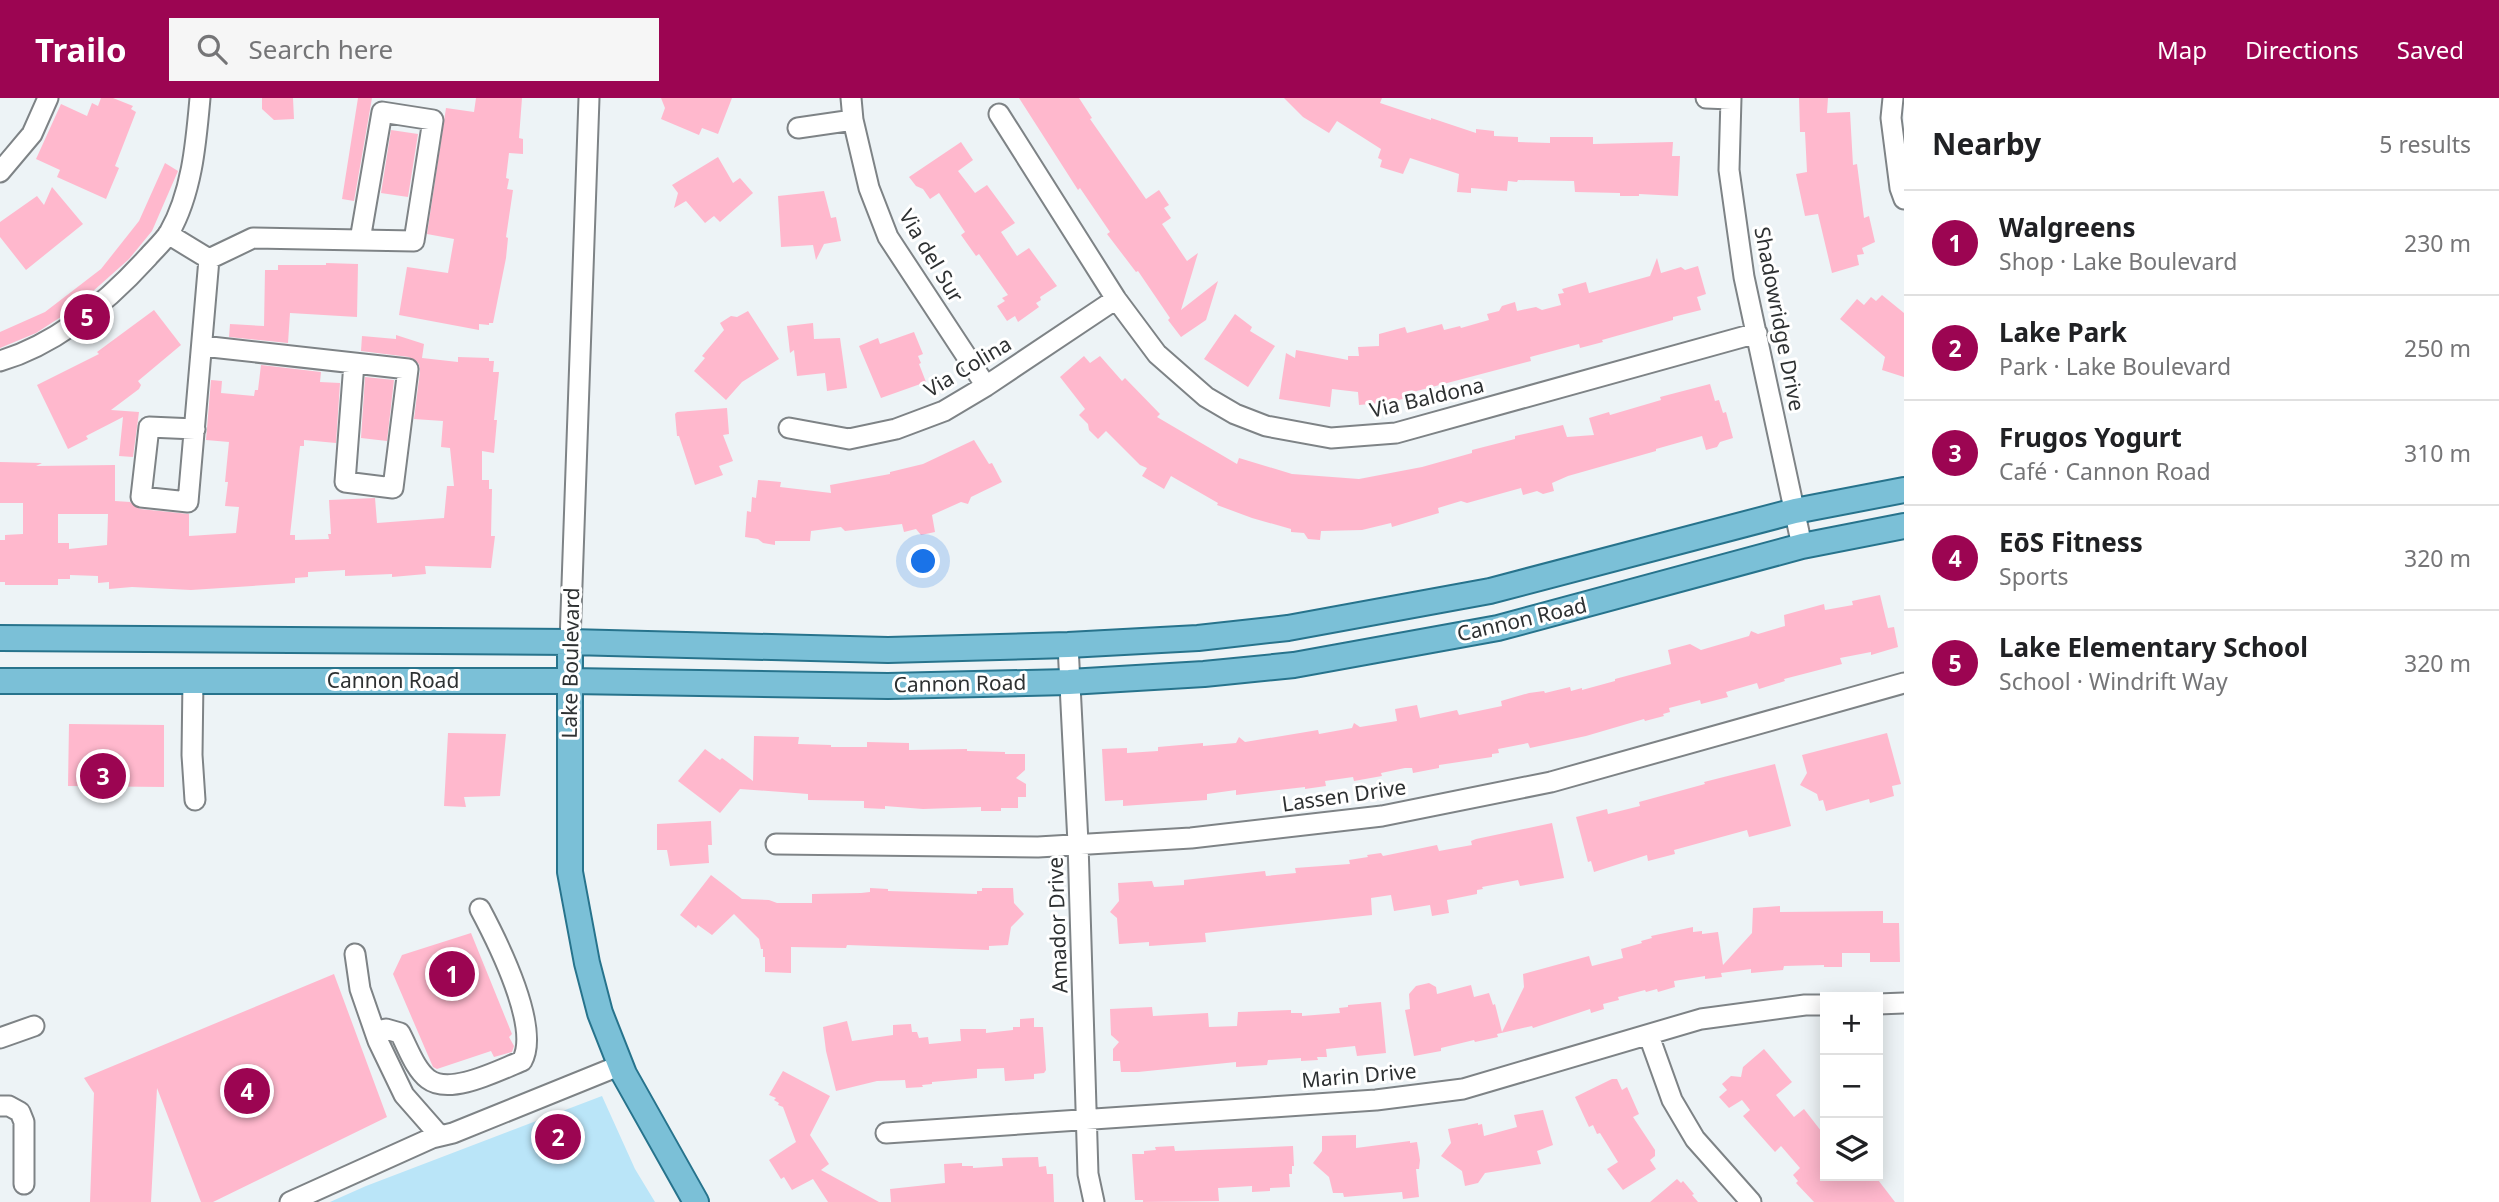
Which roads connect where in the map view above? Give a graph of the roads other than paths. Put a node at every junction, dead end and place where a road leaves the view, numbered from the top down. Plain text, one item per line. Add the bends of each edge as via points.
1 (48, 98) edge
2 (200, 98) edge
3 (589, 98) edge
4 (851, 98) edge
5 (1706, 98) edge
6 (1893, 98) edge
7 (1731, 99) edge
8 (999, 114) dead end
9 (853, 120) junction
10 (798, 128) dead end
11 (0, 173) edge
12 (1904, 199) edge
13 (168, 234) junction
14 (360, 240) junction
15 (209, 259) junction
16 (1116, 299) junction
17 (1757, 333) junction
18 (202, 346) junction
19 (0, 361) edge
20 (354, 363) junction
21 (986, 386) junction
22 (789, 428) dead end
23 (195, 429) dead end
24 (1904, 490) edge
25 (1795, 511) junction
26 (1904, 526) edge
27 (1801, 546) junction
28 (0, 638) edge
29 (193, 641) junction
30 (570, 642) junction
31 (1068, 645) junction
32 (193, 679) junction
33 (0, 681) edge
34 (570, 681) junction
35 (1069, 682) junction
36 (1904, 683) edge
37 (195, 800) dead end
38 (1078, 843) junction
39 (776, 844) dead end
40 (480, 909) dead end
41 (355, 954) dead end
42 (1904, 1003) edge
43 (1883, 1004) edge
44 (1820, 1005) edge
45 (34, 1027) dead end
46 (375, 1031) junction
47 (1649, 1036) junction
48 (0, 1038) edge
49 (621, 1065) junction
50 (0, 1106) edge
51 (1087, 1119) junction
52 (886, 1133) dead end
53 (440, 1136) junction
54 (24, 1184) dead end
55 (290, 1202) edge
56 (696, 1202) edge
57 (1094, 1202) edge
58 (1751, 1202) edge

1 - 11 street via 32,134
2 - 13 street via 194,161
3 - 30 street, Lake Boulevard
4 - 9 street, Via del Sur
5 - 7 street
6 - 12 street via 1891,118
7 - 17 street, Shadowridge Drive via 1730,170 1744,277
8 - 16 street, Via Baldona
9 - 10 street
9 - 21 street, Via del Sur via 869,187 888,237
13 - 15 street
13 - 19 street via 122,286 74,324 20,355
14 - 14 street via 414,241 433,120 382,113
14 - 15 street via 253,238
15 - 18 street
16 - 17 street, Via Baldona via 1157,354 1206,397 1266,426 1331,438 1396,433
16 - 21 street, Via Colina
17 - 25 street, Shadowridge Drive
18 - 20 street
18 - 23 street
20 - 20 street via 408,369 393,488 345,482
21 - 22 street, Via Colina via 944,411 896,429 849,439
24 - 25 main road, Cannon Road
25 - 27 street, Shadowridge Drive
25 - 31 main road, Cannon Road via 1436,601 1288,628
26 - 27 main road, Cannon Road
27 - 35 main road, Cannon Road via 1485,630 1294,665
28 - 29 main road, Cannon Road
29 - 30 main road, Cannon Road
29 - 32 main road
30 - 31 main road, Cannon Road via 888,649
30 - 34 main road, Lake Boulevard
31 - 35 street, Amador Drive
32 - 33 main road, Cannon Road
32 - 34 main road, Cannon Road
32 - 37 street
34 - 35 main road, Cannon Road via 888,686
34 - 49 main road, Lake Boulevard via 570,872 600,1013
35 - 38 street, Amador Drive
36 - 38 street, Lassen Drive via 1551,782 1382,816 1191,838
38 - 39 street, Lassen Drive via 1038,847
38 - 51 street, Amador Drive
40 - 46 street via 504,955 526,1023 522,1061 472,1081 447,1085 429,1080 400,1033
41 - 46 street via 360,989
42 - 43 street
44 - 47 street, Marin Drive via 1701,1019
45 - 48 street
46 - 53 street via 404,1095
47 - 51 street, Marin Drive via 1463,1089 1376,1100
47 - 58 street via 1672,1100 1695,1139
49 - 53 street
49 - 56 main road, Lake Boulevard
50 - 54 street via 20,1112 24,1122
51 - 52 street, Marin Drive
51 - 57 street, Amador Drive via 1088,1174
53 - 55 street

